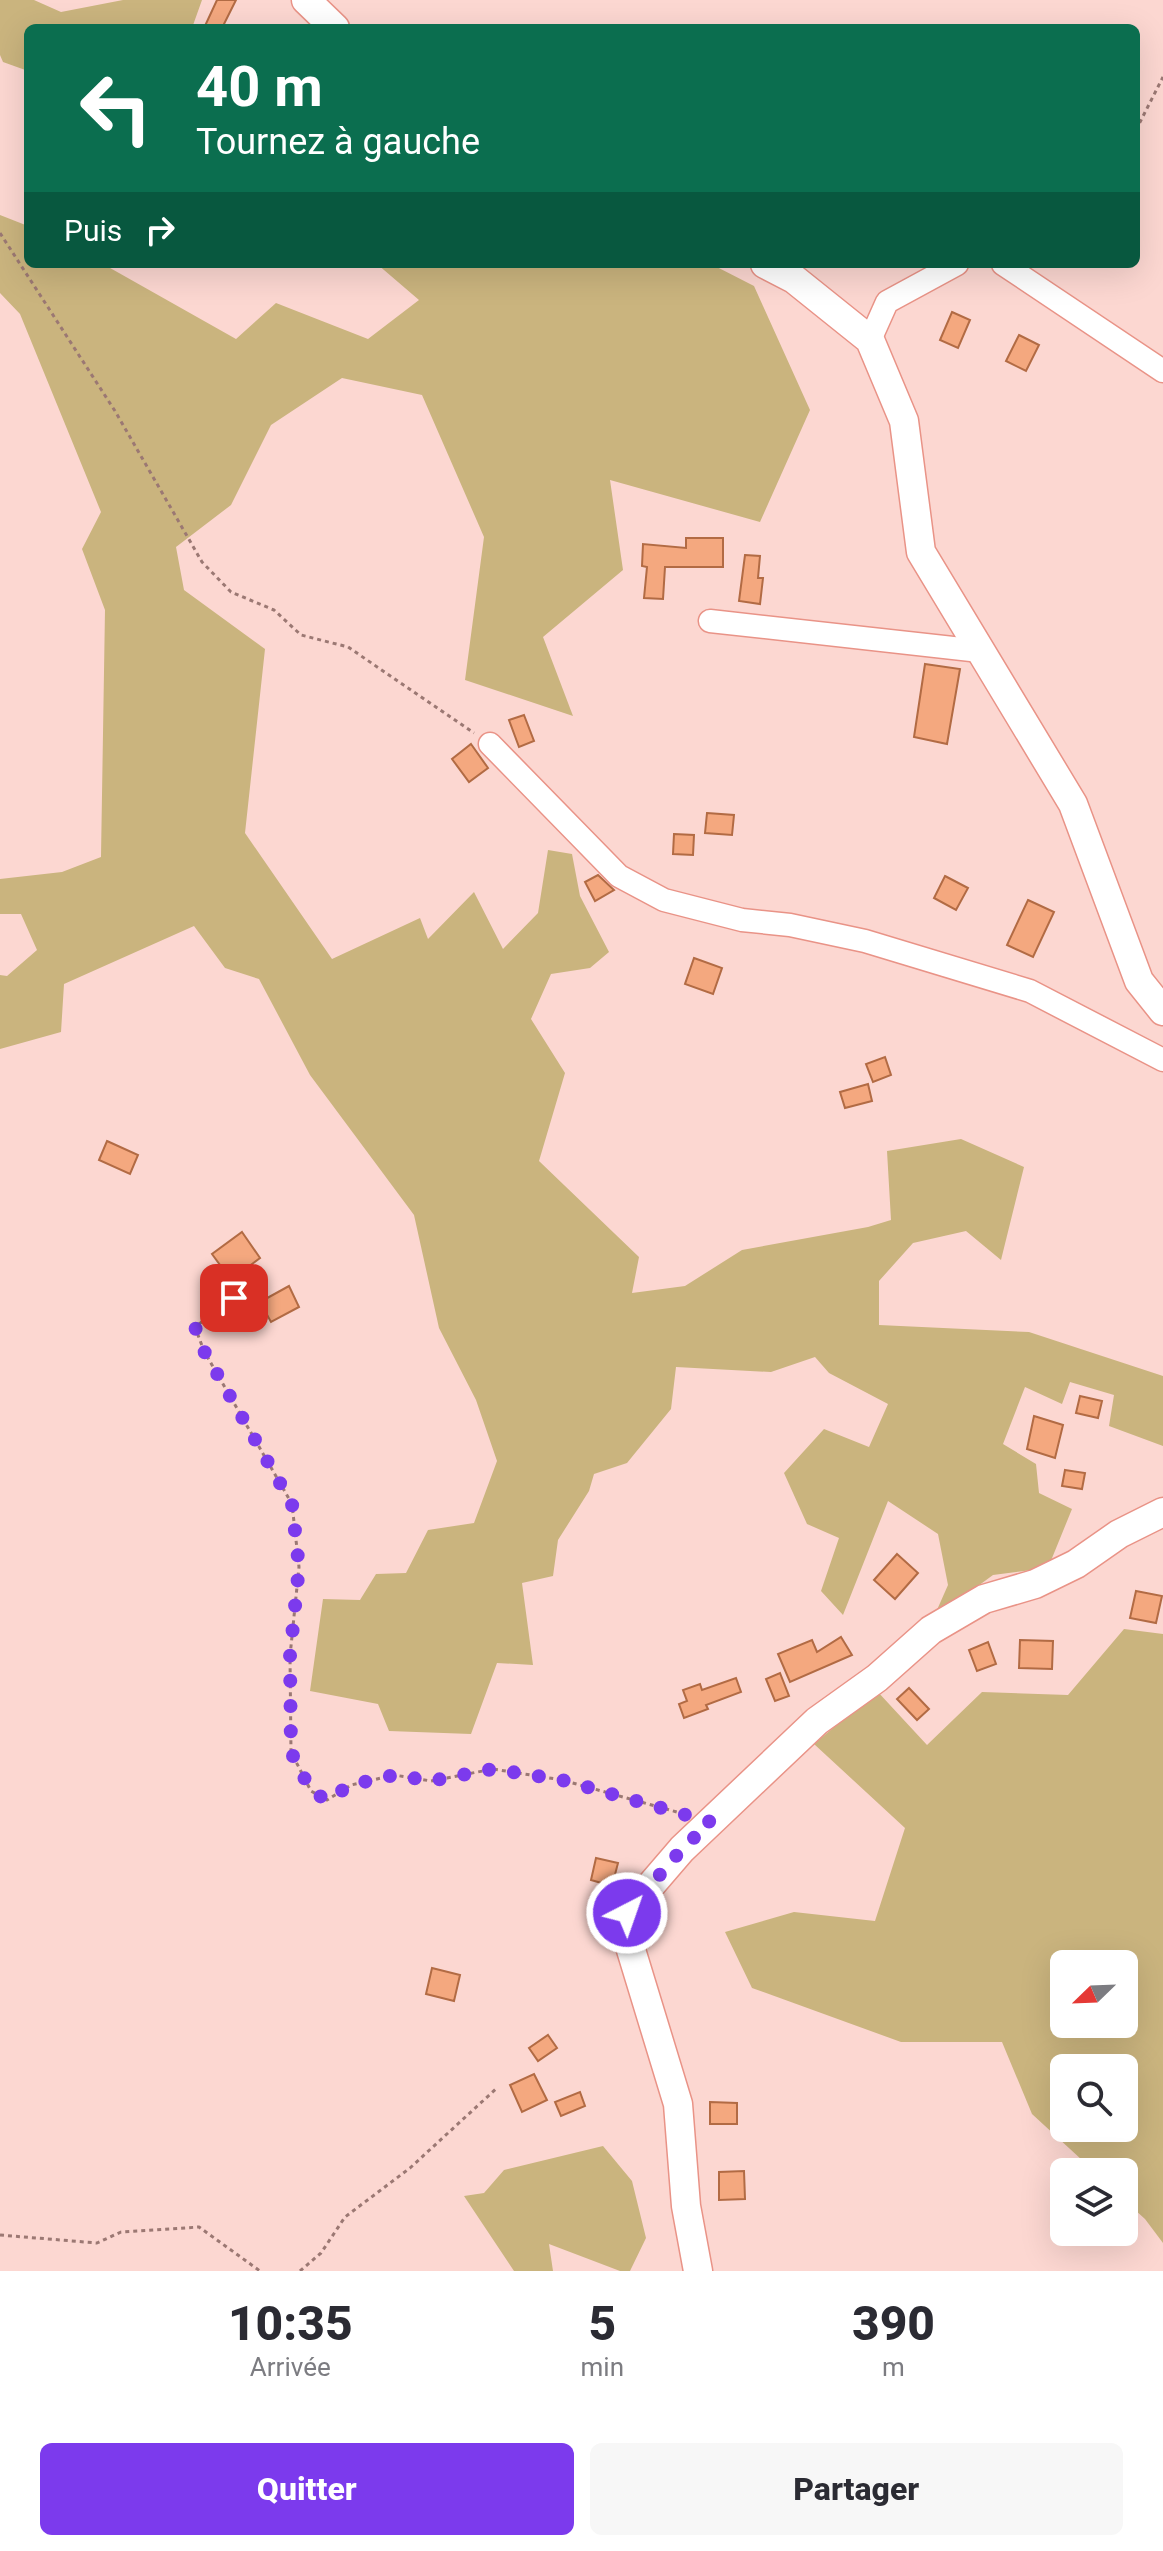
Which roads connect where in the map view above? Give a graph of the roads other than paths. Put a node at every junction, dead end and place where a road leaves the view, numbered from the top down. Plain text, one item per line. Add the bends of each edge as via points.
1 (306, 0) edge
2 (331, 24) edge
3 (773, 268) edge
4 (950, 268) edge
5 (1009, 268) edge
6 (870, 340) junction
7 (1163, 371) edge
8 (710, 621) dead end
9 (980, 651) junction
10 (490, 744) road end
11 (1163, 1011) edge
12 (1163, 1060) edge
13 (1163, 1512) edge
14 (698, 2271) edge

1 - 2 street
3 - 6 street
4 - 6 street via 887,302
5 - 7 street
6 - 9 street via 904,421 921,552
8 - 9 street
9 - 11 street via 1073,804 1139,981
10 - 12 street via 619,876 664,900 742,920 865,941 1030,991
13 - 14 street via 1076,1564 1035,1584 984,1599 931,1630 817,1721 682,1849 627,1913 628,1940 678,2104 686,2206

